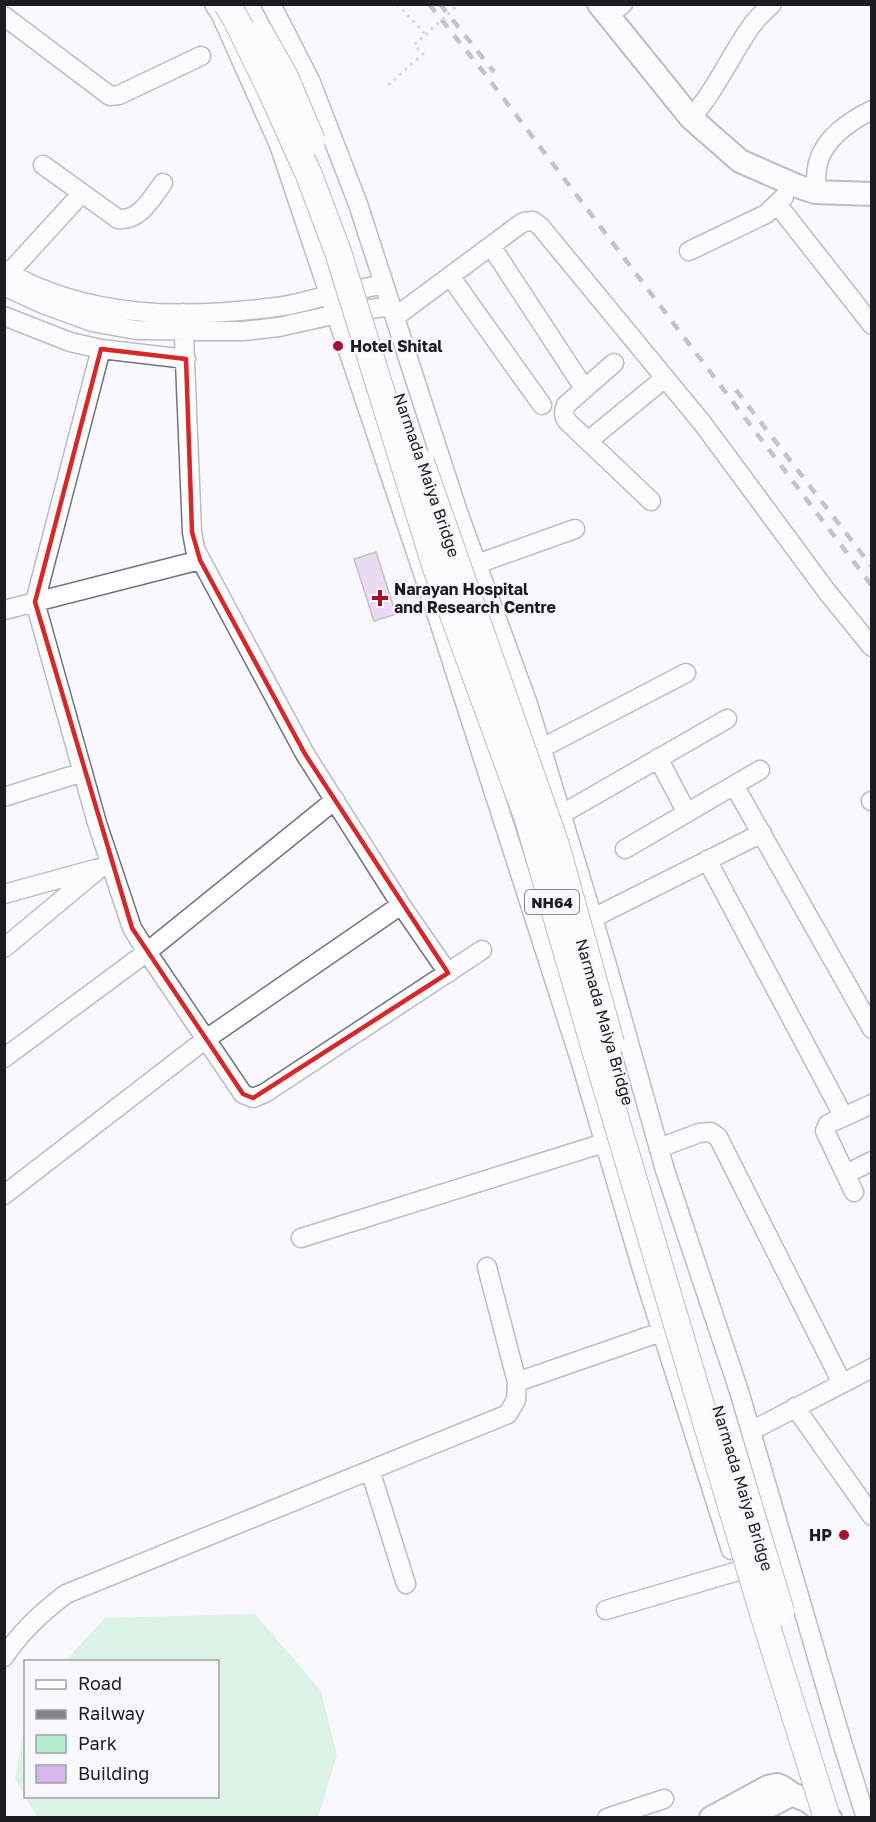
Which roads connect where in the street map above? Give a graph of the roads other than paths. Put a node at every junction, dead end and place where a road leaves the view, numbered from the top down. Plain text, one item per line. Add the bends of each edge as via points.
1 (214, 4) edge
2 (227, 4) edge
3 (244, 4) edge
4 (271, 4) edge
5 (772, 4) edge
6 (610, 8) edge
7 (4, 16) edge
8 (201, 56) dead end
9 (872, 110) edge
10 (691, 118) junction
11 (43, 165) dead end
12 (163, 183) dead end
13 (806, 189) junction
14 (82, 193) junction
15 (872, 194) edge
16 (777, 204) junction
17 (491, 246) junction
18 (689, 251) dead end
19 (6, 276) edge
20 (450, 276) junction
21 (384, 284) junction
22 (330, 295) junction
23 (393, 312) junction
24 (337, 314) junction
25 (4, 316) edge
26 (183, 322) junction
27 (872, 325) edge
28 (100, 349) junction
29 (186, 359) junction
30 (614, 363) dead end
31 (665, 378) junction
32 (584, 388) junction
33 (542, 405) dead end
34 (588, 441) junction
35 (651, 501) dead end
36 (575, 529) dead end
37 (200, 560) junction
38 (477, 564) junction
39 (35, 602) junction
40 (6, 608) edge
41 (872, 647) edge
42 (686, 673) dead end
43 (727, 719) dead end
44 (542, 748) junction
45 (658, 758) junction
46 (760, 770) dead end
47 (83, 772) junction
48 (734, 785) junction
49 (4, 797) edge
50 (335, 800) junction
51 (687, 813) junction
52 (562, 814) junction
53 (762, 833) junction
54 (625, 849) dead end
55 (707, 860) junction
56 (105, 867) junction
57 (4, 894) edge
58 (402, 905) junction
59 (593, 918) junction
60 (4, 948) edge
61 (482, 950) dead end
62 (147, 952) junction
63 (448, 973) junction
64 (872, 1029) edge
65 (206, 1039) junction
66 (4, 1058) edge
67 (872, 1104) edge
68 (844, 1117) junction
69 (604, 1143) junction
70 (659, 1148) junction
71 (872, 1161) edge
72 (846, 1174) junction
73 (854, 1192) dead end
74 (4, 1195) edge
75 (301, 1238) dead end
76 (487, 1268) dead end
77 (662, 1332) junction
78 (872, 1368) edge
79 (517, 1382) junction
80 (842, 1383) junction
81 (795, 1407) junction
82 (751, 1431) junction
83 (370, 1470) junction
84 (872, 1516) edge
85 (738, 1571) junction
86 (406, 1584) dead end
87 (606, 1610) dead end
88 (4, 1657) edge
89 (792, 1794) junction
90 (664, 1799) dead end
91 (822, 1815) edge
92 (607, 1818) edge
93 (711, 1818) edge
94 (747, 1818) edge
95 (842, 1818) edge
96 (866, 1818) edge

1 - 22 street via 279,145
2 - 91 highway, NH64, bridge via 309,175 338,252 436,568 528,819
3 - 95 highway, Narmada Maiya Bridge / NH64, bridge via 285,77 341,208 414,441 556,845 671,1256 741,1475
4 - 21 street, NH64 via 310,80
5 - 10 street via 752,24 716,86
6 - 10 main road
7 - 8 street via 111,96 119,96
9 - 13 street via 832,138
10 - 13 main road via 740,161
11 - 14 street
12 - 14 street via 138,215 126,220 118,219
13 - 15 main road
13 - 16 street
14 - 19 street
16 - 18 street via 766,214
16 - 27 street
17 - 20 street
17 - 31 street via 524,222 537,224
17 - 32 street
19 - 26 street via 92,305
20 - 23 street
20 - 33 street
21 - 22 street
21 - 23 street, NH64
22 - 24 street
22 - 26 street
23 - 24 street
23 - 38 street, NH64
24 - 26 street via 256,329
24 - 69 street via 435,608
25 - 28 street via 70,342
26 - 29 street
28 - 29 street
28 - 39 street
29 - 37 street via 192,532
30 - 32 street
31 - 34 street
31 - 41 street
32 - 34 street via 566,405 564,416
34 - 35 street
36 - 38 street
37 - 39 street
37 - 50 street via 305,753
38 - 44 street, NH64
39 - 40 street
39 - 47 street
42 - 44 street
43 - 45 street
44 - 52 street, NH64
45 - 51 street
45 - 52 street
46 - 48 street
47 - 49 street
47 - 56 street
48 - 51 street
48 - 53 street
50 - 58 street
50 - 62 street
51 - 54 street
52 - 59 street, NH64
53 - 55 street
53 - 64 street
55 - 59 street
55 - 68 street
56 - 57 street
56 - 60 street
56 - 62 street
58 - 63 street
58 - 65 street
59 - 70 street, NH64
61 - 63 street
62 - 65 street
62 - 66 street
63 - 65 street via 253,1098 243,1094
65 - 74 street
67 - 68 street
68 - 72 street via 828,1124 825,1131
69 - 75 street
69 - 77 street
70 - 80 street via 699,1133 711,1132 718,1137
70 - 82 street, NH64
71 - 72 street
72 - 73 street
76 - 79 street
77 - 79 street
77 - 85 street
78 - 80 street
79 - 83 street via 516,1400 508,1414
80 - 81 street
81 - 82 street
81 - 84 street
82 - 96 street, NH64
83 - 86 street
83 - 88 street via 66,1594 26,1628
85 - 87 street
85 - 91 street
89 - 91 main road
89 - 93 main road via 777,1785 768,1787
89 - 94 main road
90 - 92 street

